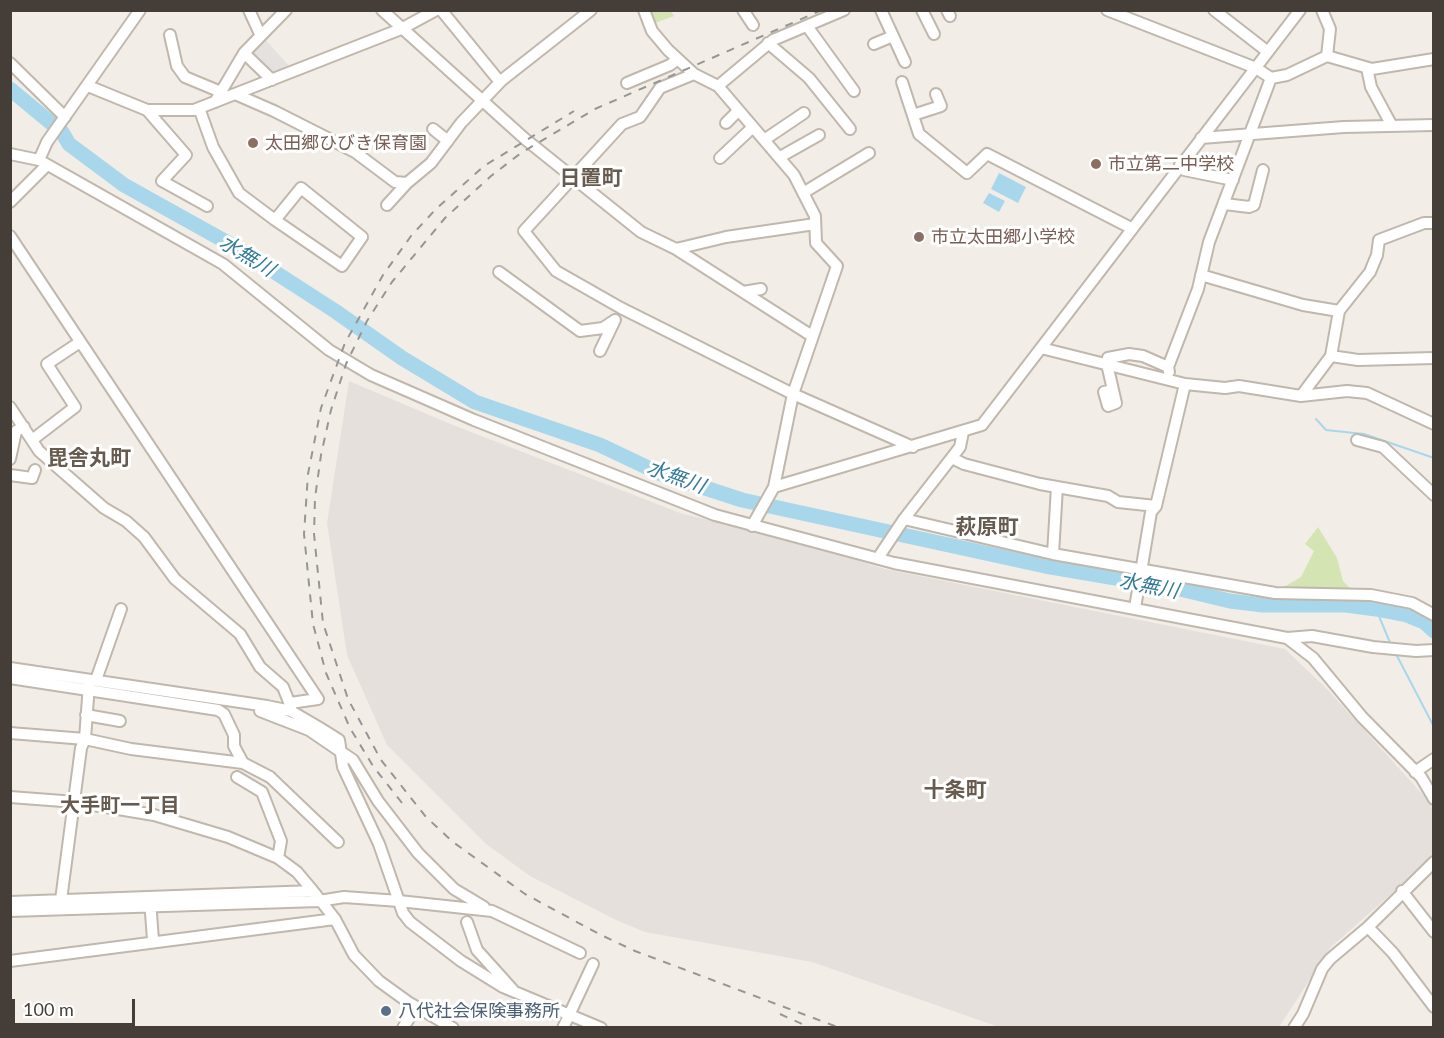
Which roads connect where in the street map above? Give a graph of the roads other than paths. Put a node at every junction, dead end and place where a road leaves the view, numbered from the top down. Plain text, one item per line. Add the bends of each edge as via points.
1 (140, 10) edge
2 (249, 10) edge
3 (286, 10) edge
4 (382, 10) edge
5 (591, 10) edge
6 (644, 10) edge
7 (743, 10) edge
8 (844, 10) edge
9 (881, 10) edge
10 (922, 10) edge
11 (1107, 10) edge
12 (1214, 10) edge
13 (1300, 10) edge
14 (1322, 10) edge
15 (441, 11) edge
16 (753, 25) dead end
17 (807, 26) junction
18 (401, 29) junction
19 (260, 34) junction
20 (934, 34) dead end
21 (170, 35) dead end
22 (892, 36) junction
23 (768, 43) junction
24 (874, 44) dead end
25 (1268, 52) junction
26 (244, 53) junction
27 (1328, 56) junction
28 (678, 59) junction
29 (901, 59) dead end
30 (1434, 59) edge
31 (10, 63) edge
32 (1256, 68) junction
33 (1366, 68) junction
34 (694, 74) junction
35 (1270, 78) junction
36 (272, 80) junction
37 (500, 82) junction
38 (902, 82) dead end
39 (627, 83) dead end
40 (88, 86) junction
41 (718, 86) junction
42 (853, 86) dead end
43 (236, 94) junction
44 (936, 94) dead end
45 (218, 97) junction
46 (482, 101) junction
47 (199, 108) junction
48 (147, 110) junction
49 (738, 111) junction
50 (804, 113) dead end
51 (913, 115) junction
52 (64, 119) junction
53 (726, 123) dead end
54 (1434, 125) edge
55 (1392, 126) junction
56 (753, 127) junction
57 (433, 129) dead end
58 (850, 129) dead end
59 (1248, 134) junction
60 (819, 135) dead end
61 (1201, 138) junction
62 (764, 140) junction
63 (447, 141) junction
64 (869, 153) dead end
65 (10, 154) edge
66 (780, 157) junction
67 (720, 158) dead end
68 (43, 162) junction
69 (1180, 165) junction
70 (1263, 170) dead end
71 (572, 178) junction
72 (1233, 180) junction
73 (407, 183) junction
74 (803, 193) junction
75 (10, 202) edge
76 (1225, 204) junction
77 (387, 205) dead end
78 (207, 206) dead end
79 (275, 220) junction
80 (1434, 223) edge
81 (815, 224) junction
82 (1131, 228) junction
83 (10, 236) edge
84 (676, 249) junction
85 (499, 272) dead end
86 (1201, 275) junction
87 (761, 289) dead end
88 (743, 292) junction
89 (621, 308) junction
90 (1339, 311) junction
91 (615, 320) junction
92 (812, 336) junction
93 (80, 342) junction
94 (1041, 348) junction
95 (600, 351) dead end
96 (1331, 356) junction
97 (1434, 358) edge
98 (1107, 364) junction
99 (1168, 367) junction
100 (1172, 380) junction
101 (1185, 384) junction
102 (1113, 390) dead end
103 (793, 394) junction
104 (1300, 396) junction
105 (10, 407) edge
106 (1434, 424) edge
107 (17, 431) edge
108 (963, 432) junction
109 (33, 440) junction
110 (1357, 440) dead end
111 (913, 447) junction
112 (952, 458) junction
113 (10, 459) edge
114 (35, 470) dead end
115 (10, 475) edge
116 (1057, 487) junction
117 (771, 492) junction
118 (1434, 495) edge
119 (1156, 506) junction
120 (902, 521) junction
121 (752, 526) junction
122 (1053, 554) junction
123 (878, 558) junction
124 (1142, 569) junction
125 (1135, 608) junction
126 (121, 609) dead end
127 (1434, 615) edge
128 (1287, 638) junction
129 (1434, 650) edge
130 (10, 668) edge
131 (10, 674) edge
132 (10, 678) edge
133 (91, 683) junction
134 (291, 707) junction
135 (86, 715) junction
136 (120, 721) dead end
137 (10, 733) edge
138 (85, 739) junction
139 (339, 748) junction
140 (1434, 759) edge
141 (243, 763) junction
142 (1415, 772) junction
143 (237, 777) dead end
144 (270, 777) junction
145 (262, 792) junction
146 (10, 797) edge
147 (1434, 799) edge
148 (76, 802) junction
149 (338, 842) dead end
150 (278, 858) junction
151 (1434, 862) edge
152 (1402, 891) junction
153 (460, 892) junction
154 (314, 898) junction
155 (61, 900) junction
156 (399, 901) junction
157 (10, 902) edge
158 (148, 902) junction
159 (450, 906) junction
160 (10, 911) edge
161 (492, 911) junction
162 (335, 919) junction
163 (468, 922) dead end
164 (1368, 927) junction
165 (1432, 927) edge
166 (153, 940) junction
167 (580, 953) dead end
168 (10, 961) edge
169 (593, 964) dead end
170 (514, 992) junction
171 (416, 1007) junction
172 (1434, 1007) edge
173 (571, 1014) junction
174 (403, 1028) edge
175 (453, 1028) edge
176 (563, 1028) edge
177 (601, 1028) edge
178 (1294, 1028) edge

1 - 40 street
2 - 19 street
3 - 19 street
4 - 18 street
5 - 37 street
6 - 28 street via 652,31
7 - 16 street
8 - 17 street
9 - 22 street
10 - 20 street
11 - 32 street
12 - 25 street
13 - 25 street
14 - 27 street via 1330,29
15 - 18 street
15 - 37 street
17 - 23 street
17 - 42 street
18 - 36 street
18 - 46 street
19 - 26 street
21 - 45 street via 177,66 185,77
22 - 24 street
22 - 29 street
23 - 41 street
23 - 58 street via 809,78
25 - 32 street
26 - 36 street
26 - 45 street
27 - 33 street
27 - 35 street via 1287,75
28 - 34 street
28 - 39 street
30 - 33 street
31 - 52 street
32 - 35 street
32 - 61 street
33 - 55 street via 1371,87
34 - 41 street
34 - 71 street via 660,88 640,117 622,124
35 - 59 street
36 - 43 street
37 - 46 street
38 - 51 street
40 - 48 street
40 - 52 street
41 - 49 street
43 - 45 street
43 - 73 street via 355,153 395,182
44 - 51 street via 941,106
45 - 47 street
46 - 63 street
46 - 71 street
47 - 48 street
47 - 79 street via 213,147 239,193
48 - 78 street via 186,155 158,180
49 - 53 street
49 - 56 street
50 - 62 street
51 - 82 street via 919,134 967,174 987,154
52 - 68 street via 47,142
54 - 55 street
55 - 59 street
56 - 62 street
56 - 67 street
57 - 63 street
59 - 61 street
59 - 72 street
60 - 66 street
61 - 69 street
62 - 66 street
63 - 73 street via 422,173
64 - 74 street
65 - 68 street
66 - 74 street
68 - 75 street
68 - 121 street via 223,264 329,350 360,370 644,489
69 - 72 street via 1184,170
69 - 82 street
70 - 76 street via 1254,205
71 - 84 street via 641,232
71 - 89 street via 524,231 556,271
72 - 76 street
73 - 77 street
74 - 81 street
76 - 86 street
79 - 79 street via 342,266 362,237 301,188
80 - 90 street via 1378,240 1370,272
81 - 84 street
81 - 92 street via 816,243 837,266
82 - 94 street
83 - 93 street
84 - 88 street
85 - 91 street via 580,331 603,328
86 - 90 street via 1304,305
86 - 99 street
87 - 88 street
88 - 92 street
89 - 91 street
89 - 103 street
90 - 96 street
91 - 95 street
92 - 103 street
93 - 109 street via 46,364 75,407
93 - 134 street via 318,699
94 - 98 street
94 - 108 street via 982,425
96 - 97 street via 1358,360
96 - 104 street
98 - 99 street via 1108,358 1129,354 1155,359
98 - 100 street
98 - 102 street
99 - 100 street
100 - 101 street
101 - 104 street via 1239,386
101 - 119 street
103 - 111 street
103 - 117 street
104 - 106 street via 1367,393
105 - 107 street
107 - 109 street
107 - 113 street
108 - 111 street
108 - 112 street via 960,447
109 - 134 street via 39,451 104,508 144,537 175,579 240,634 260,668 283,687
110 - 118 street via 1383,447
111 - 117 street
112 - 116 street
112 - 120 street
114 - 115 street via 32,478
116 - 119 street via 1108,496 1118,502
116 - 122 street
117 - 121 street
119 - 124 street via 1151,512
120 - 122 street
120 - 123 street
121 - 123 street
122 - 124 street
123 - 125 street
124 - 125 street
124 - 127 street via 1275,593 1371,595 1412,603
125 - 128 street
126 - 133 street
128 - 129 street via 1312,636 1373,647
128 - 142 street via 1312,658
130 - 133 street
131 - 133 street
132 - 133 street
133 - 134 street
133 - 135 street
133 - 139 street via 231,703 269,713
133 - 141 street via 218,710 234,735 234,746
134 - 139 street via 339,740
135 - 136 street
135 - 138 street
137 - 138 street
138 - 141 street
138 - 148 street
139 - 153 street via 360,769 378,801 418,853
139 - 156 street via 343,767 379,844
140 - 142 street
141 - 144 street
142 - 147 street
143 - 145 street
144 - 145 street
144 - 149 street
145 - 150 street via 281,841
146 - 148 street
148 - 150 street via 154,815 228,837
148 - 155 street
150 - 154 street via 297,872
151 - 152 street
152 - 164 street
152 - 165 street
153 - 159 street
153 - 161 street
154 - 156 street
154 - 158 street
154 - 162 street
155 - 157 street
155 - 158 street
156 - 159 street
156 - 170 street via 410,922 461,961
158 - 160 street
158 - 166 street
159 - 161 street
161 - 167 street
162 - 166 street
162 - 171 street via 354,955 379,981
163 - 170 street via 477,950
164 - 172 street
164 - 178 street via 1322,969
166 - 168 street
169 - 173 street
170 - 173 street
171 - 174 street
171 - 175 street
173 - 176 street
173 - 177 street

